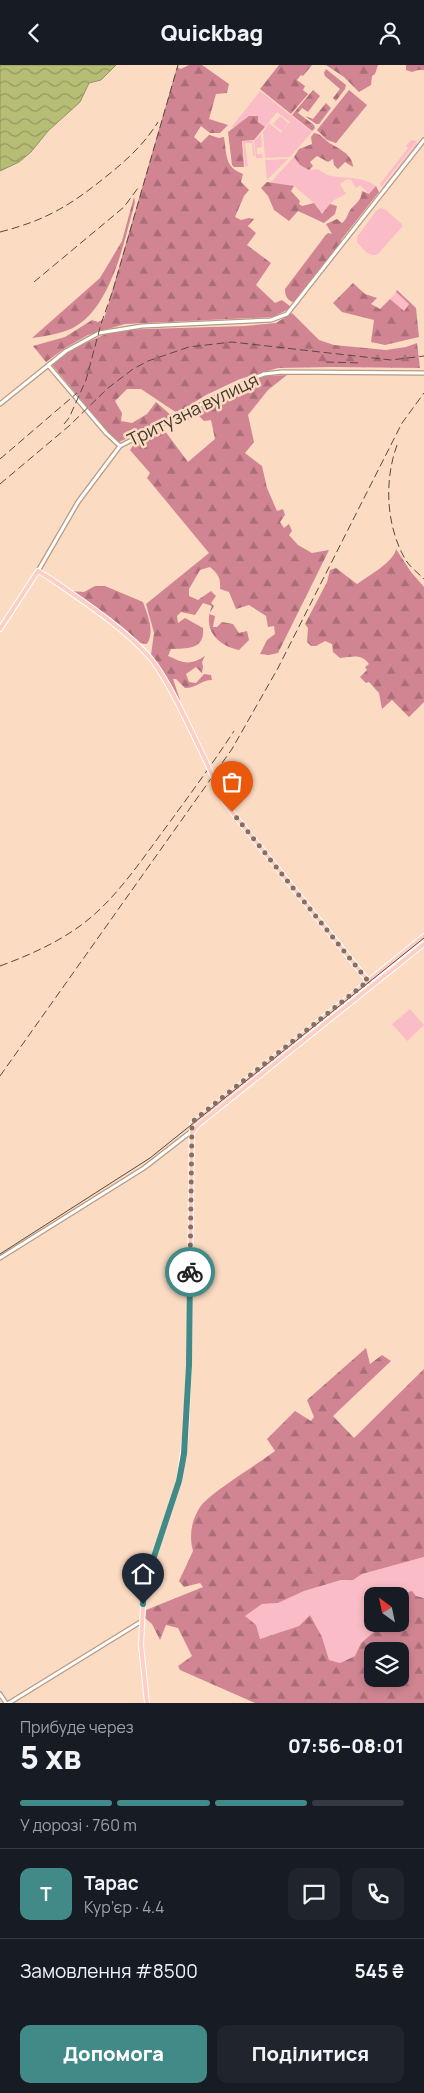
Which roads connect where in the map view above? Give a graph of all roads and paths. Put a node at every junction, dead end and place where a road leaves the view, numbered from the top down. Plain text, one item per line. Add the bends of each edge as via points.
1 (424, 139) edge
2 (48, 365) junction
3 (424, 373) edge
4 (0, 404) edge
5 (120, 446) junction
6 (38, 571) junction
7 (0, 629) edge
8 (424, 936) edge
9 (424, 944) edge
10 (368, 981) junction
11 (372, 986) junction
12 (193, 1130) junction
13 (0, 1258) edge
14 (142, 1621) junction
15 (0, 1694) edge
16 (8, 1703) edge
17 (147, 1703) edge

1 - 2 street via 287,314 271,320 142,326 108,331 78,343
2 - 4 street
2 - 5 street
3 - 5 street, Тритузна вулиця via 308,371 264,374
5 - 6 street, Тритузна вулиця via 78,502
6 - 7 main road, Тритузна вулиця
6 - 10 main road, bridge via 140,647 155,664 229,808
8 - 10 main road
9 - 11 main road
10 - 11 main road
10 - 12 main road via 194,1120
11 - 12 main road
12 - 13 street via 144,1168
12 - 14 main road via 190,1347 184,1454 179,1481 144,1587
14 - 16 street
14 - 17 main road via 142,1665
15 - 16 street

